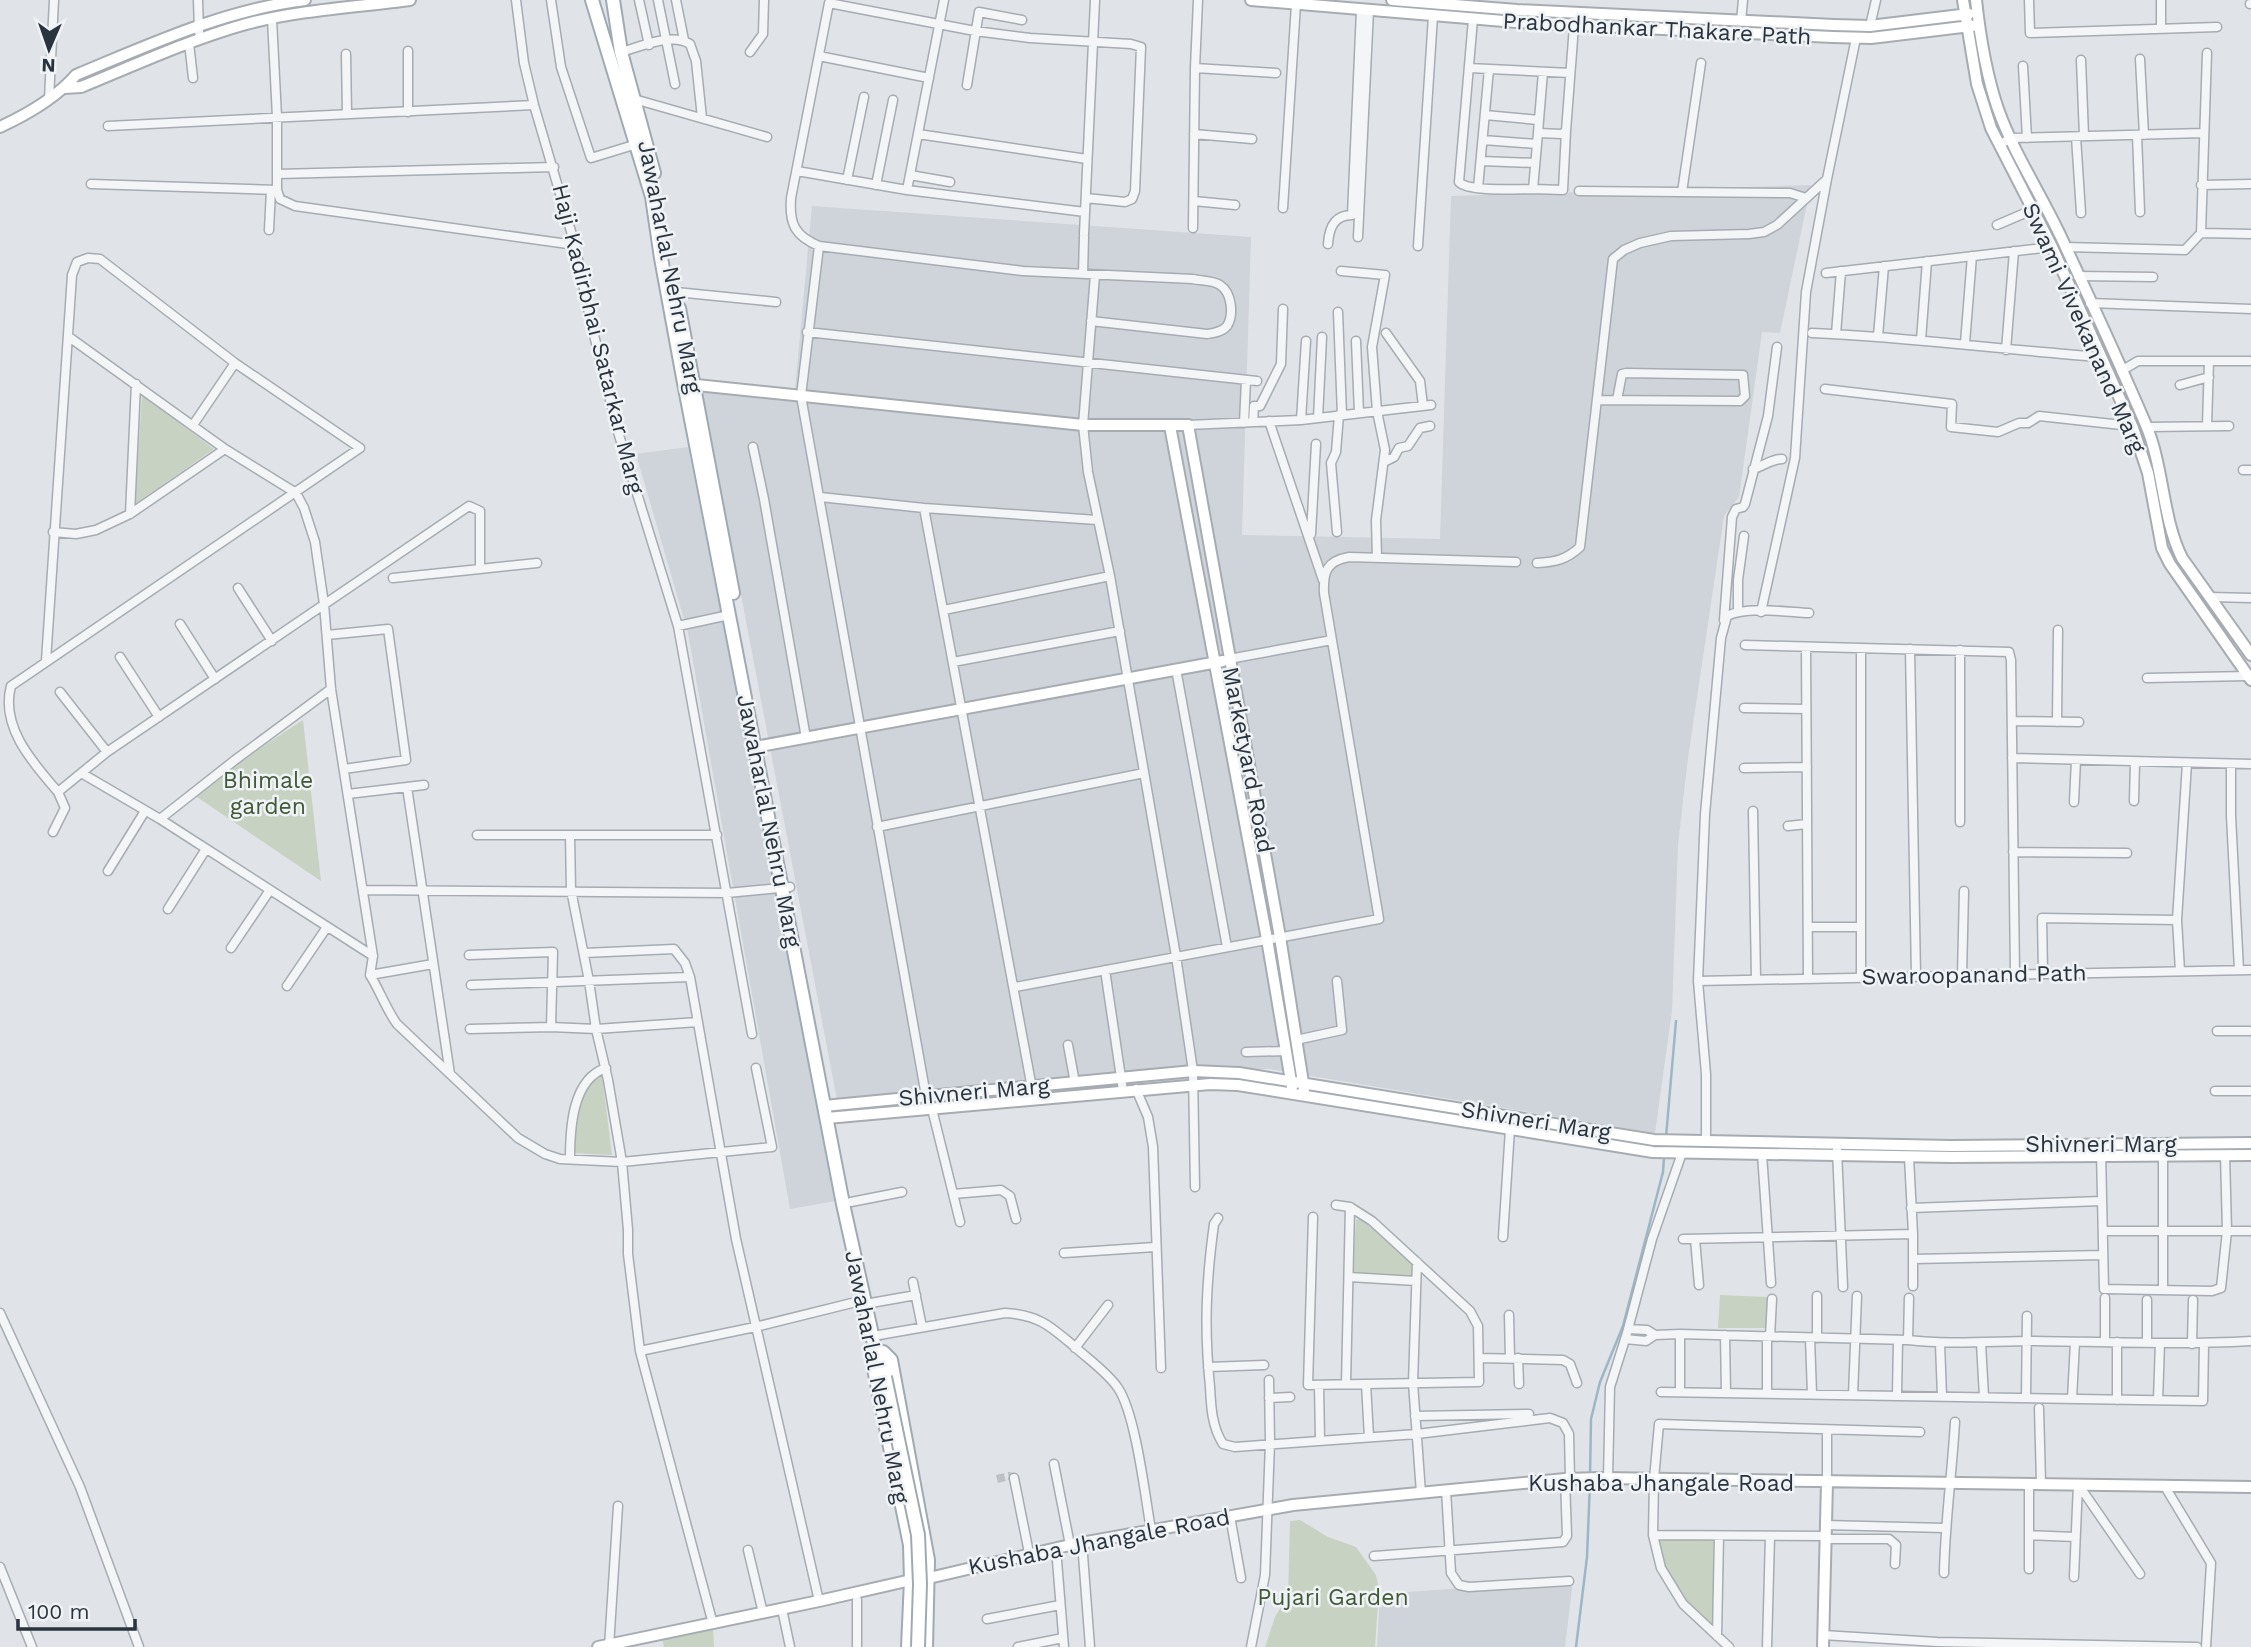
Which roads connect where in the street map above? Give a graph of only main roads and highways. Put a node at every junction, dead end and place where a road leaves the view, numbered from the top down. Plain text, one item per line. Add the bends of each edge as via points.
1 (304, 0) edge
2 (410, 0) edge
3 (592, 0) edge
4 (613, 0) edge
5 (1251, 0) edge
6 (1392, 0) edge
7 (1963, 0) edge
8 (1976, 0) edge
9 (1436, 2) edge
10 (1465, 3) edge
11 (1497, 4) edge
12 (1517, 10) junction
13 (1978, 12) junction
14 (1964, 15) junction
15 (1516, 22) junction
16 (1979, 25) junction
17 (1966, 27) junction
18 (64, 88) junction
19 (0, 127) edge
20 (641, 148) junction
21 (689, 384) junction
22 (1170, 426) junction
23 (2251, 655) edge
24 (1229, 659) junction
25 (1216, 662) junction
26 (2250, 678) edge
27 (759, 746) junction
28 (1122, 1085) junction
29 (1298, 1089) junction
30 (1034, 1093) junction
31 (830, 1112) junction
32 (2251, 1143) edge
33 (1654, 1146) junction
34 (1677, 1148) junction
35 (2101, 1150) junction
36 (1951, 1151) junction
37 (2251, 1155) edge
38 (868, 1301) junction
39 (879, 1352) junction
40 (1826, 1482) junction
41 (2251, 1487) edge
42 (929, 1578) junction
43 (911, 1580) junction
44 (1823, 1641) edge
45 (605, 1646) edge
46 (908, 1647) edge
47 (918, 1647) edge
48 (926, 1647) edge

1 - 18 main road via 197,25 76,75
2 - 18 main road via 272,19 195,40 81,87
3 - 20 main road, Jawaharlal Nehru Marg
4 - 20 main road, Jawaharlal Nehru Marg
5 - 15 main road, Prabodhankar Thakare Path
6 - 9 main road, Prabodhankar Thakare Path
7 - 14 main road, Swami Vivekanand Marg
8 - 13 main road, Swami Vivekanand Marg
9 - 10 main road, Prabodhankar Thakare Path
10 - 11 main road, Prabodhankar Thakare Path
11 - 12 main road, Prabodhankar Thakare Path
12 - 14 main road, Prabodhankar Thakare Path via 1870,26
12 - 15 main road
13 - 14 main road, Prabodhankar Thakare Path
13 - 16 main road, Swami Vivekanand Marg
14 - 17 main road, Swami Vivekanand Marg
15 - 17 main road, Prabodhankar Thakare Path via 1856,38
16 - 17 main road, Prabodhankar Thakare Path
16 - 23 main road, Swami Vivekanand Marg via 2004,123 2147,427 2175,544
17 - 26 main road, Swami Vivekanand Marg via 1991,128 2052,247 2142,451 2162,548
18 - 19 main road
20 - 21 main road, Jawaharlal Nehru Marg
20 - 21 main road, Jawaharlal Nehru Marg via 660,195
21 - 22 main road via 1083,425
21 - 27 main road, Jawaharlal Nehru Marg
21 - 27 main road, Jawaharlal Nehru Marg via 729,615
22 - 24 main road, Marketyard Road via 1188,425
22 - 25 main road, Marketyard Road
24 - 25 main road
24 - 29 main road, Marketyard Road via 1280,937 1296,1040
25 - 27 main road
25 - 29 main road, Marketyard Road via 1286,1051
27 - 31 main road, Jawaharlal Nehru Marg
28 - 29 main road, Shivneri Marg via 1136,1089 1238,1085
28 - 29 main road, Shivneri Marg via 1193,1071 1239,1073
28 - 30 main road, Shivneri Marg
28 - 30 main road, Shivneri Marg via 1075,1083
29 - 33 main road, Shivneri Marg
29 - 33 main road, Shivneri Marg via 1510,1129
30 - 31 main road, Shivneri Marg via 932,1109
30 - 31 main road, Shivneri Marg via 926,1096
31 - 38 main road, Jawaharlal Nehru Marg
31 - 38 main road, Jawaharlal Nehru Marg via 842,1204
32 - 35 main road, Shivneri Marg
33 - 34 main road, Shivneri Marg
34 - 36 main road, Shivneri Marg via 1909,1157
34 - 36 main road, Shivneri Marg via 1706,1140
35 - 36 main road, Shivneri Marg
35 - 37 main road, Shivneri Marg via 2163,1156
38 - 39 main road, Jawaharlal Nehru Marg
38 - 39 main road, Jawaharlal Nehru Marg via 879,1335
39 - 42 main road, Jawaharlal Nehru Marg via 891,1360
39 - 43 main road, Jawaharlal Nehru Marg via 873,1364 910,1545
39 - 47 main road, bridge via 886,1364 918,1535
40 - 41 main road, Kushaba Jhangale Road
40 - 42 main road, Kushaba Jhangale Road via 1571,1479 1268,1509 1082,1542
40 - 44 main road
42 - 43 main road, Kushaba Jhangale Road
42 - 48 main road, Jawaharlal Nehru Marg
43 - 45 main road, Kushaba Jhangale Road
43 - 46 main road, Jawaharlal Nehru Marg

